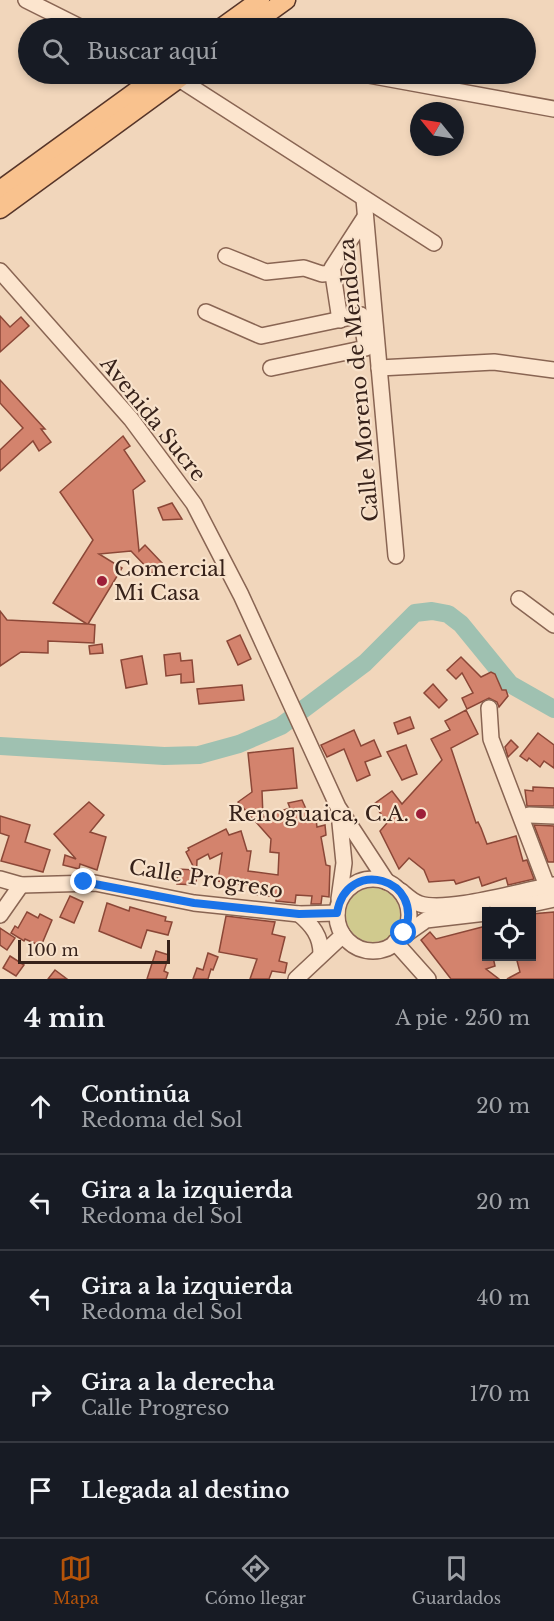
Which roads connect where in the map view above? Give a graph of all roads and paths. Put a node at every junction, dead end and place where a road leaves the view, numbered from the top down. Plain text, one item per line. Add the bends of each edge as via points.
1 (26, 0) edge
2 (260, 0) edge
3 (286, 0) edge
4 (62, 18) edge
5 (236, 18) edge
6 (261, 18) edge
7 (146, 84) edge
8 (171, 84) edge
9 (194, 84) edge
10 (418, 84) edge
11 (554, 109) edge
12 (0, 190) edge
13 (364, 199) junction
14 (0, 209) edge
15 (365, 217) junction
16 (435, 243) dead end
17 (226, 256) dead end
18 (0, 271) edge
19 (333, 273) junction
20 (206, 312) dead end
21 (340, 320) junction
22 (271, 368) dead end
23 (379, 368) junction
24 (554, 370) edge
25 (396, 556) dead end
26 (519, 599) dead end
27 (554, 625) edge
28 (489, 708) dead end
29 (338, 807) junction
30 (529, 815) dead end
31 (554, 816) edge
32 (0, 879) edge
33 (391, 884) junction
34 (21, 885) junction
35 (552, 890) edge
36 (508, 907) edge
37 (338, 909) junction
38 (482, 913) edge
39 (299, 914) junction
40 (0, 915) edge
41 (343, 935) junction
42 (397, 941) junction
43 (321, 954) junction
44 (296, 979) edge
45 (428, 979) edge

1 - 4 street
2 - 5 main road
3 - 6 main road
7 - 12 main road
8 - 14 main road
9 - 13 street
10 - 11 street
13 - 15 street, Calle Moreno de Mendoza
13 - 16 street
15 - 19 street via 332,268
15 - 23 street, Calle Moreno de Mendoza
17 - 19 street via 266,272 304,268
18 - 29 street, Avenida Sucre via 131,419 194,504 241,594
19 - 21 street
20 - 21 street via 261,336
21 - 22 street via 361,315 366,348
23 - 24 street via 494,362
23 - 25 street, Calle Moreno de Mendoza
26 - 27 street
28 - 35 street via 491,739
29 - 33 street, Avenida Sucre
29 - 37 street, Avenida Sucre via 345,863
30 - 31 street
32 - 34 street, Calle Progreso
33 - 35 street, Avenida Sucre via 414,901 430,905
33 - 37 street via 362,881 347,890
33 - 42 street via 405,899 409,916
34 - 39 street, Calle Progreso via 95,883 166,899
34 - 40 street
35 - 36 street
37 - 39 street, Calle Progreso
37 - 41 street
38 - 42 street via 426,920
39 - 43 street, Calle Progreso via 314,929
41 - 42 street via 351,944 367,950 384,949
41 - 43 street
42 - 45 street
43 - 44 street

